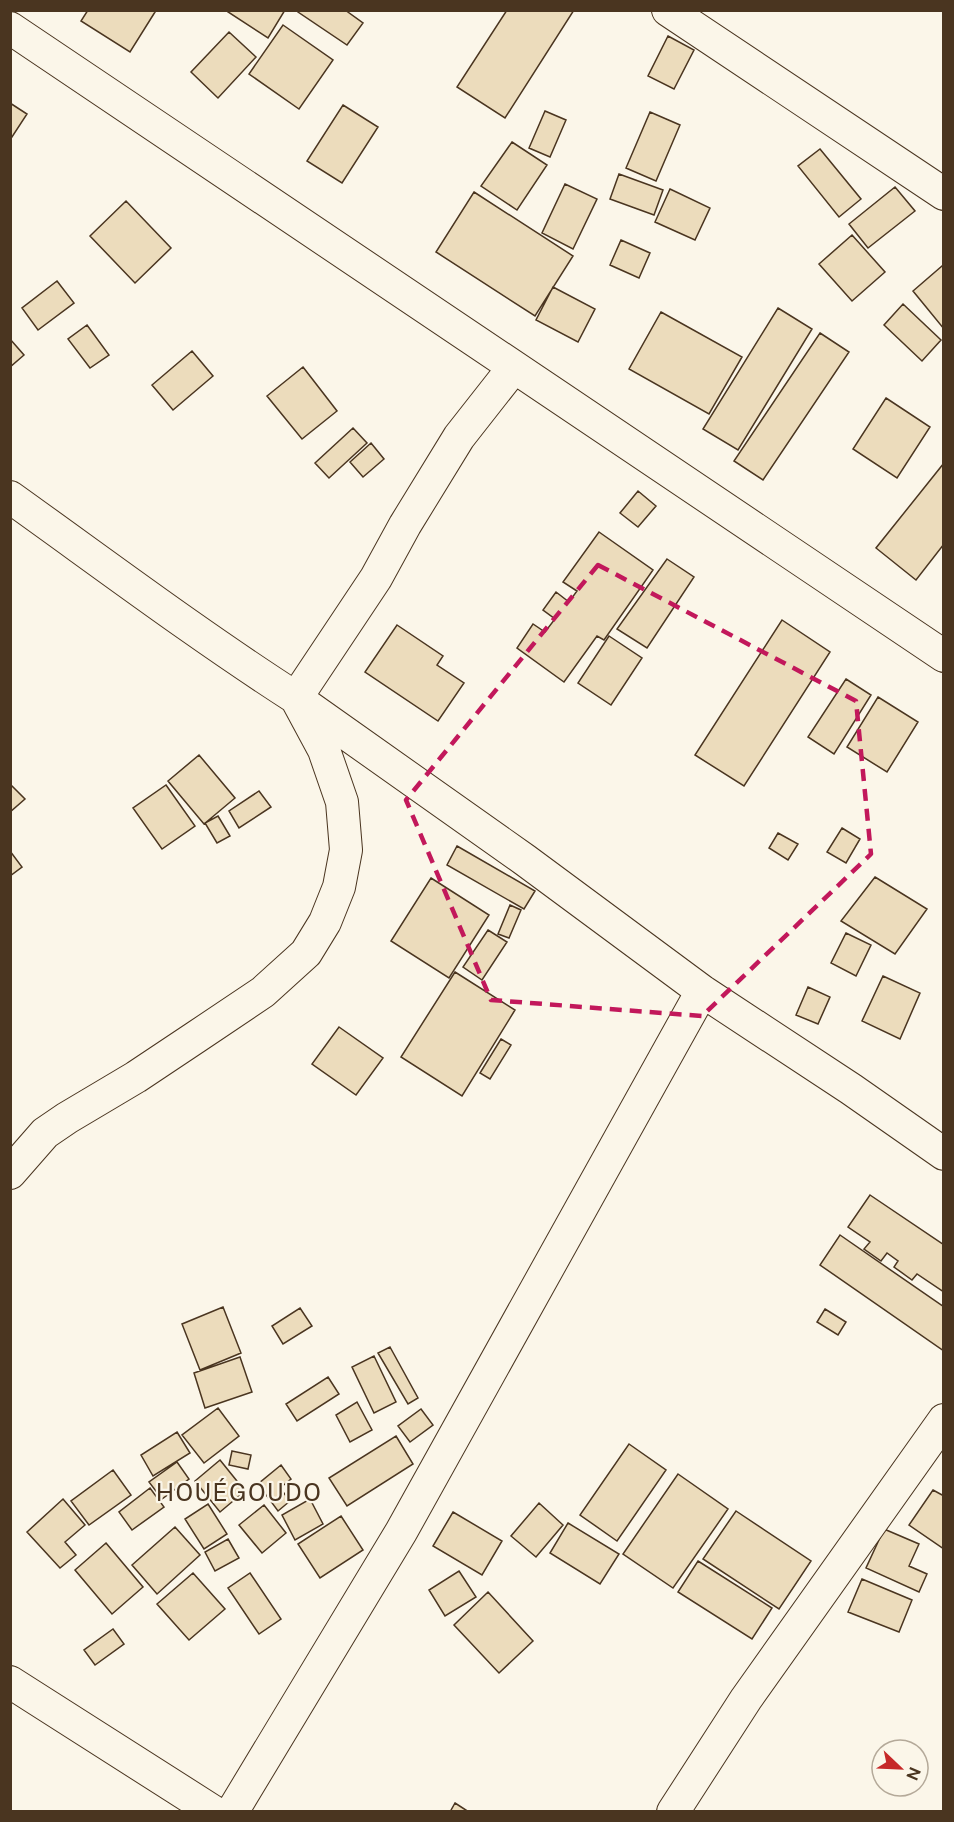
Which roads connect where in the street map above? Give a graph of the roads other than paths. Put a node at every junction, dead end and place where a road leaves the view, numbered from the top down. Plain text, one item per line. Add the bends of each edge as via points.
1 (668, 10) edge
2 (10, 28) edge
3 (944, 194) edge
4 (514, 367) junction
5 (10, 497) edge
6 (944, 656) edge
7 (296, 698) junction
8 (702, 991) junction
9 (944, 1154) edge
10 (10, 1173) edge
11 (944, 1420) edge
12 (10, 1682) edge
13 (214, 1812) edge
14 (232, 1812) edge
15 (673, 1812) edge

1 - 3 street
2 - 4 street
4 - 6 street
4 - 7 street via 459,437 376,578
5 - 7 street
7 - 8 street
7 - 10 street via 324,750 342,802 346,850 339,887 325,922 306,953 263,992 45,1133
8 - 9 street
8 - 14 street via 401,1532
11 - 15 street via 746,1700
12 - 13 street

